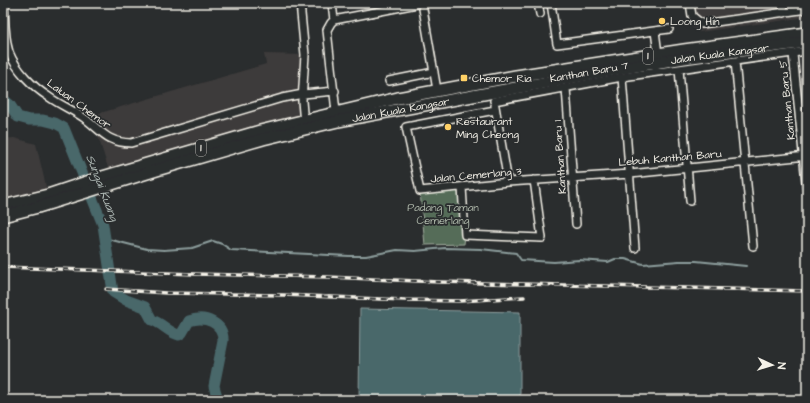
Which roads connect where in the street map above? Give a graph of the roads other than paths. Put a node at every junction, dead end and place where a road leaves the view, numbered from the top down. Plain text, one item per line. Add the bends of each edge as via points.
1 (4, 3) edge
2 (300, 3) edge
3 (332, 3) edge
4 (422, 3) edge
5 (538, 3) edge
6 (550, 3) edge
7 (690, 3) edge
8 (783, 3) edge
9 (401, 5) edge
10 (807, 9) edge
11 (784, 13) junction
12 (540, 14) dead end
13 (334, 20) junction
14 (669, 29) dead end
15 (655, 31) junction
16 (807, 34) edge
17 (807, 42) edge
18 (807, 52) edge
19 (658, 54) junction
20 (793, 54) junction
21 (735, 61) junction
22 (679, 69) junction
23 (434, 72) junction
24 (516, 76) junction
25 (622, 77) junction
26 (389, 81) dead end
27 (466, 85) junction
28 (566, 88) junction
29 (437, 90) junction
30 (335, 91) junction
31 (303, 94) junction
32 (493, 96) junction
33 (495, 110) junction
34 (336, 112) junction
35 (304, 124) junction
36 (805, 157) edge
37 (744, 162) junction
38 (687, 168) junction
39 (630, 174) junction
40 (572, 177) junction
41 (534, 180) junction
42 (508, 182) junction
43 (462, 187) junction
44 (80, 189) junction
45 (807, 192) edge
46 (690, 201) dead end
47 (3, 206) edge
48 (3, 216) edge
49 (576, 224) dead end
50 (753, 246) dead end
51 (635, 248) dead end

1 - 31 street, Laluan Chemor via 5,32 10,52 18,68 48,97 82,117 108,139 131,143
2 - 31 street via 304,55
3 - 13 street
4 - 9 street
4 - 23 street
5 - 12 street
6 - 15 street via 557,44
7 - 11 street via 692,16 702,24
8 - 11 street
9 - 13 street
10 - 11 street
13 - 30 street via 327,30
14 - 15 street
15 - 19 street
16 - 19 highway, Jalan Kuala Kangsar / 1
17 - 32 highway, Jalan Kuala Kangsar / 1 via 640,65
18 - 20 street, Kanthan Baru 7
19 - 24 highway, Jalan Kuala Kangsar / 1
20 - 21 street, Kanthan Baru 7
20 - 36 street, Kanthan Baru 5
21 - 22 street, Kanthan Baru 7
21 - 37 street
22 - 25 street, Kanthan Baru 7
22 - 38 street
23 - 26 street
23 - 29 street
24 - 27 highway, Jalan Kuala Kangsar / 1
24 - 32 highway via 513,81 495,85
25 - 28 street, Kanthan Baru 7
25 - 39 street
27 - 29 highway, Jalan Kuala Kangsar / 1
27 - 32 highway via 472,88 487,87
28 - 32 street, Kanthan Baru 7
28 - 40 street, Kanthan Baru 1
29 - 34 highway, Jalan Kuala Kangsar / 1
30 - 31 street
30 - 34 street
31 - 35 street
32 - 33 street
32 - 35 highway, Jalan Kuala Kangsar / 1
33 - 42 street
33 - 43 street, Jalan Cemerlang 3 via 406,127 420,191
34 - 35 highway, Jalan Kuala Kangsar / 1
35 - 44 highway, Jalan Kuala Kangsar / 1 via 260,131
36 - 37 street, Lebuh Kanthan Baru
36 - 45 street, Kanthan Baru 5
37 - 38 street, Lebuh Kanthan Baru
37 - 50 street
38 - 39 street, Lebuh Kanthan Baru
38 - 46 street
39 - 40 street, Lebuh Kanthan Baru
39 - 51 street
40 - 41 street, Lebuh Kanthan Baru
40 - 49 street, Kanthan Baru 1
41 - 42 street, Jalan Cemerlang 3
41 - 43 street via 542,238 465,235
42 - 43 street, Jalan Cemerlang 3
44 - 47 highway, Jalan Kuala Kangsar / 1
44 - 48 highway, Jalan Kuala Kangsar / 1 via 23,212

